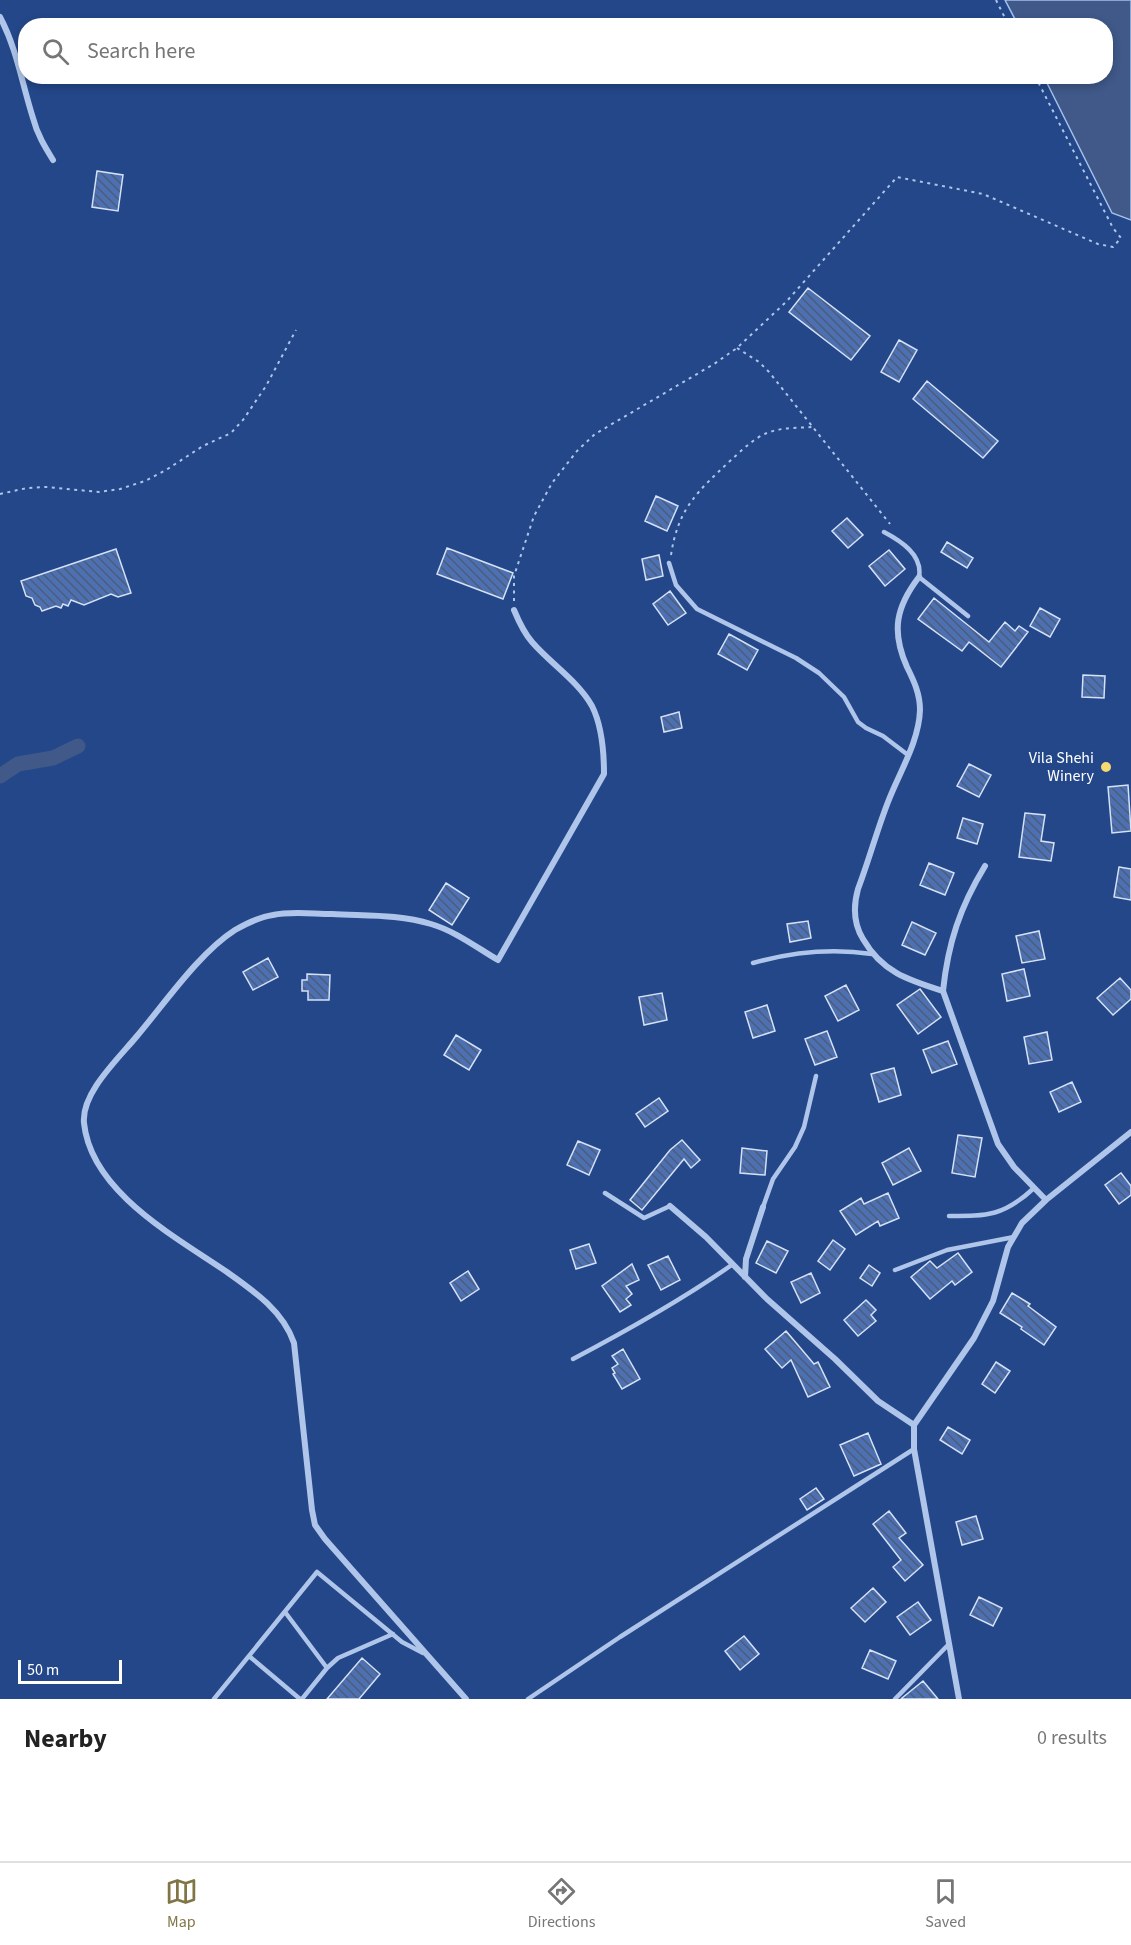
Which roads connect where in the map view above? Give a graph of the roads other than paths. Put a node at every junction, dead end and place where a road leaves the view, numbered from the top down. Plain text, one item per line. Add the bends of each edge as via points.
1 (0, 16) edge
2 (18, 64) edge
3 (24, 84) edge
4 (53, 160) dead end
5 (884, 532) dead end
6 (669, 563) road end
7 (919, 577) junction
8 (514, 610) road end
9 (968, 616) dead end
10 (908, 755) junction
11 (985, 866) dead end
12 (872, 954) junction
13 (753, 963) dead end
14 (943, 991) junction
15 (816, 1076) dead end
16 (1131, 1132) edge
17 (1034, 1188) junction
18 (605, 1193) dead end
19 (1046, 1200) junction
20 (670, 1206) joint
21 (763, 1206) joint
22 (949, 1216) dead end
23 (1014, 1237) junction
24 (733, 1264) junction
25 (895, 1270) dead end
26 (745, 1277) junction
27 (573, 1359) dead end
28 (914, 1425) junction
29 (914, 1449) junction
30 (285, 1612) junction
31 (393, 1634) junction
32 (949, 1644) junction
33 (428, 1655) junction
34 (249, 1656) junction
35 (327, 1668) junction
36 (214, 1699) edge
37 (301, 1699) edge
38 (466, 1699) edge
39 (528, 1699) edge
40 (895, 1699) edge
41 (959, 1699) edge

1 - 2 street
3 - 4 street via 40,138
5 - 7 lane via 903,544 919,562
6 - 10 lane via 676,585 697,609 819,673 844,697 858,722
7 - 9 lane
7 - 10 street via 903,603 897,637 919,696 918,725
8 - 33 street via 531,642 593,707 604,752 604,774 498,960 453,932 399,917 302,913 253,920 200,961 112,1065 87,1102 84,1121 92,1152 124,1195 142,1213 249,1287 289,1329 294,1343 315,1525
10 - 12 street via 854,902 858,931
11 - 14 street via 956,924
12 - 13 lane via 803,952
12 - 14 street via 901,976
14 - 17 street via 993,1132 1006,1157
15 - 21 lane via 804,1127 772,1179
16 - 19 street
17 - 19 street
17 - 22 lane via 1011,1207 996,1213
18 - 20 lane via 644,1218
19 - 23 street via 1022,1223
20 - 24 street
21 - 26 street via 746,1259
23 - 25 lane via 947,1250
23 - 28 street via 993,1301 974,1338
24 - 26 street
24 - 27 lane via 641,1324
26 - 28 street via 878,1401
28 - 29 street
29 - 32 street
29 - 39 lane
30 - 31 lane via 317,1572
30 - 34 lane
30 - 35 lane
31 - 33 lane
31 - 35 lane via 353,1650
32 - 40 lane
32 - 41 street
33 - 38 street
34 - 36 lane
34 - 37 lane
35 - 37 lane

